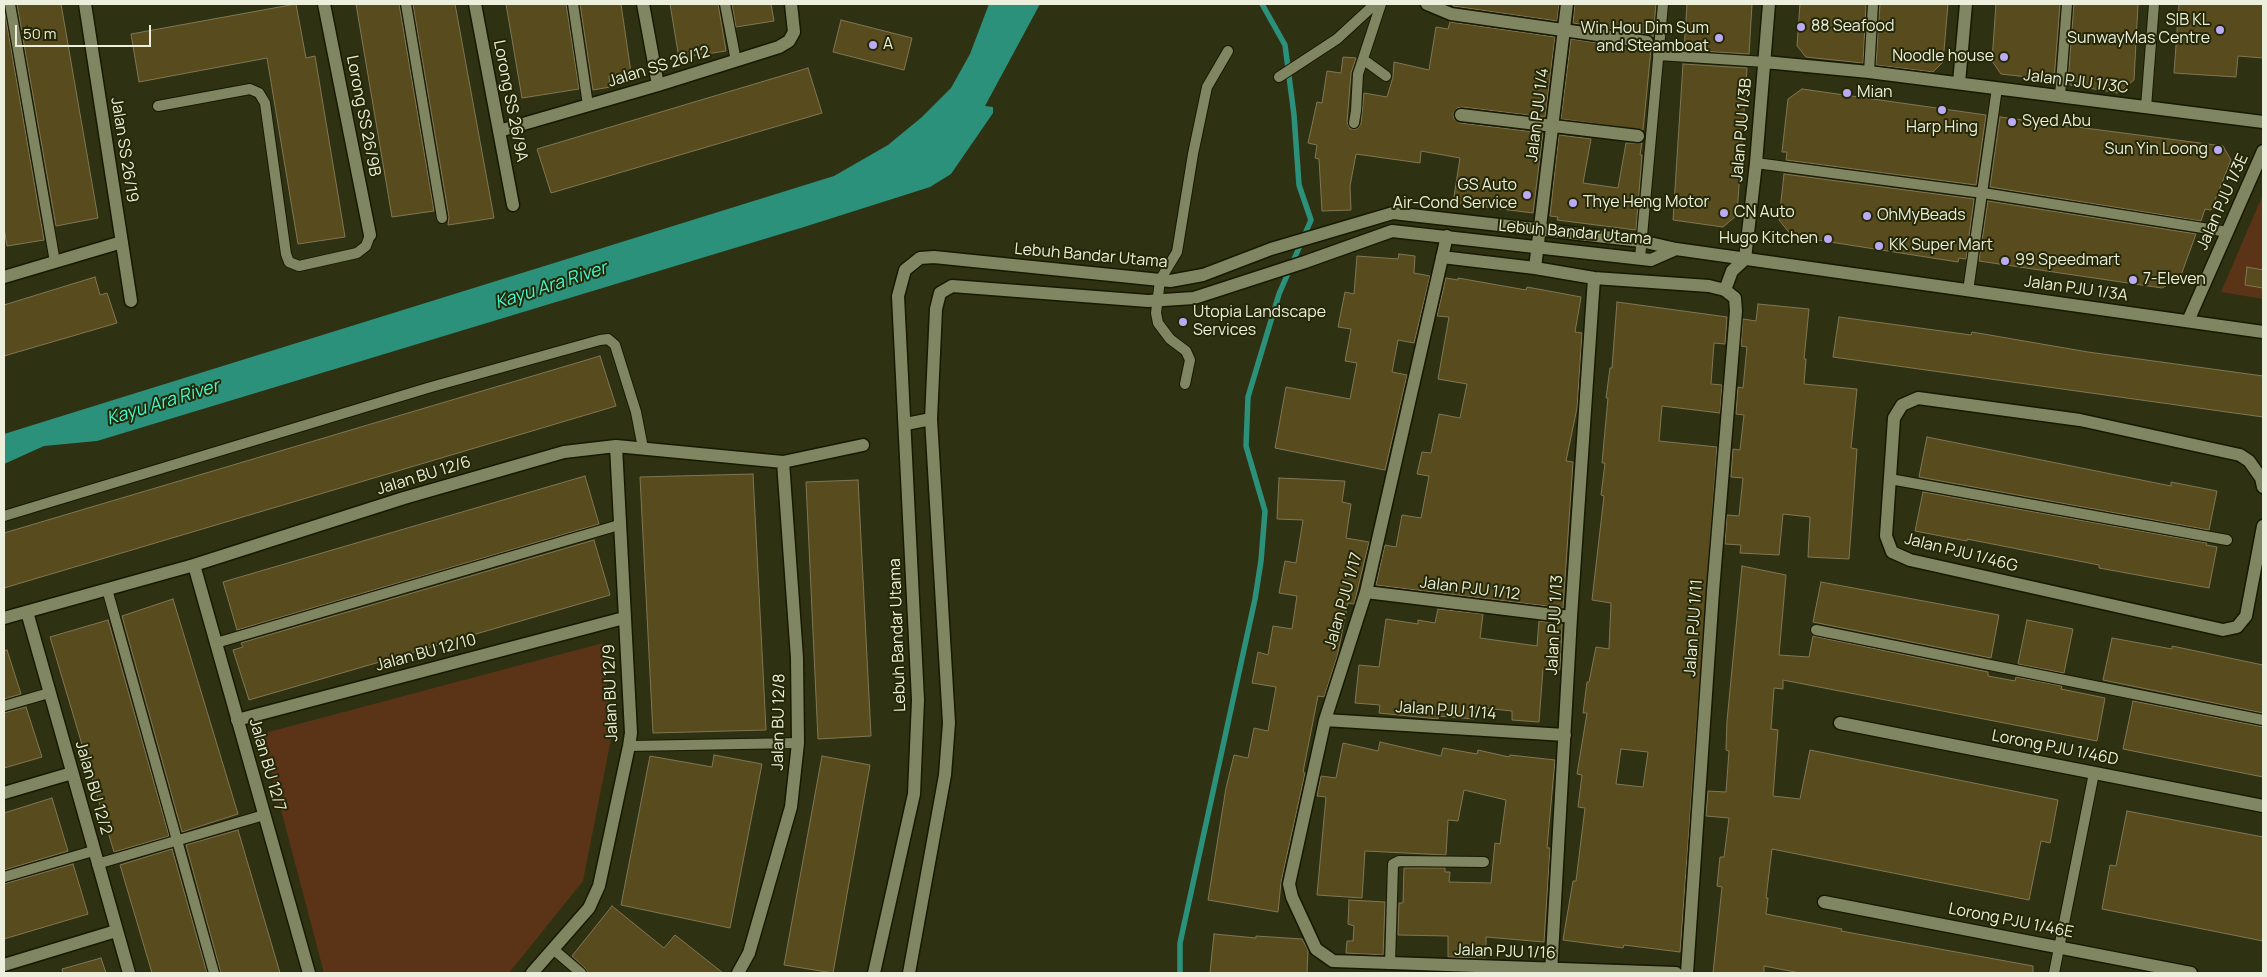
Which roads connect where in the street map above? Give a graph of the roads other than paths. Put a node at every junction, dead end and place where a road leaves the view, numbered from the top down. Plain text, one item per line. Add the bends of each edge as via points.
1 (10, 4) edge
2 (85, 4) edge
3 (324, 4) edge
4 (406, 4) edge
5 (475, 4) edge
6 (573, 4) edge
7 (643, 4) edge
8 (725, 4) edge
9 (791, 4) edge
10 (1375, 4) edge
11 (1380, 4) edge
12 (1427, 4) edge
13 (1567, 4) edge
14 (1663, 4) edge
15 (1769, 4) edge
16 (1873, 4) edge
17 (1966, 4) edge
18 (2067, 4) edge
19 (2154, 4) edge
20 (1564, 30) junction
21 (1647, 42) dead end
22 (1228, 51) dead end
23 (1658, 55) junction
24 (1364, 60) junction
25 (736, 61) junction
26 (1765, 62) junction
27 (1869, 72) junction
28 (1386, 76) dead end
29 (1279, 77) dead end
30 (1960, 83) junction
31 (658, 85) junction
32 (1997, 88) junction
33 (2060, 96) junction
34 (588, 105) junction
35 (158, 106) dead end
36 (2146, 107) junction
37 (1461, 115) dead end
38 (2263, 122) edge
39 (1354, 123) dead end
40 (1552, 126) junction
41 (498, 130) junction
42 (1638, 136) dead end
43 (2263, 151) edge
44 (1756, 163) junction
45 (1983, 193) junction
46 (513, 205) dead end
47 (442, 218) dead end
48 (1354, 224) junction
49 (1541, 230) junction
50 (2228, 232) junction
51 (370, 236) joint
52 (1447, 236) junction
53 (1641, 241) junction
54 (122, 242) junction
55 (1360, 243) junction
56 (1539, 248) junction
57 (1676, 249) junction
58 (1442, 257) junction
59 (1640, 258) junction
60 (1745, 259) junction
61 (55, 262) junction
62 (1535, 268) junction
63 (1100, 274) junction
64 (4, 277) edge
65 (1594, 278) junction
66 (1160, 280) junction
67 (1725, 290) junction
68 (1968, 291) junction
69 (1096, 296) junction
70 (1159, 300) junction
71 (131, 301) dead end
72 (2188, 321) junction
73 (2263, 332) edge
74 (1185, 384) dead end
75 (932, 419) junction
76 (906, 424) junction
77 (863, 444) dead end
78 (616, 446) junction
79 (643, 448) junction
80 (783, 462) junction
81 (2259, 471) edge
82 (1890, 480) junction
83 (2263, 487) edge
84 (4, 516) edge
85 (619, 525) junction
86 (2263, 526) edge
87 (2227, 540) dead end
88 (2261, 552) edge
89 (194, 565) junction
90 (107, 589) junction
91 (1366, 592) junction
92 (27, 612) junction
93 (1571, 617) junction
94 (4, 618) edge
95 (624, 618) junction
96 (1816, 630) dead end
97 (216, 643) junction
98 (49, 693) junction
99 (4, 706) edge
100 (237, 720) junction
101 (1325, 720) junction
102 (2263, 720) edge
103 (1840, 722) dead end
104 (1565, 735) junction
105 (798, 743) junction
106 (630, 746) junction
107 (72, 773) junction
108 (2094, 773) junction
109 (4, 793) edge
110 (2263, 806) edge
111 (264, 815) junction
112 (178, 840) junction
113 (95, 857) junction
114 (1484, 862) dead end
115 (4, 877) edge
116 (1824, 902) dead end
117 (116, 931) junction
118 (2060, 946) junction
119 (553, 949) junction
120 (1333, 961) joint
121 (4, 965) edge
122 (1385, 967) edge
123 (1551, 971) edge
124 (129, 973) edge
125 (214, 973) edge
126 (308, 973) edge
127 (532, 973) edge
128 (581, 973) edge
129 (738, 973) edge
130 (874, 973) edge
131 (909, 973) edge
132 (1676, 973) edge
133 (1687, 973) edge
134 (2054, 973) edge
135 (2191, 973) edge

1 - 61 lane
2 - 54 street, Jalan SS 26/19
3 - 51 street, Lorong SS 26/9B
4 - 47 lane
5 - 41 street, Lorong SS 26/9A
6 - 34 lane
7 - 31 street
8 - 25 lane
9 - 25 street, Jalan SS 26/12 via 794,32 789,41
10 - 29 lane via 1337,39
11 - 24 lane
12 - 20 street via 1451,14
13 - 20 street, Jalan PJU 1/4
14 - 23 lane
15 - 26 street, Jalan PJU 1/3B
16 - 27 lane
17 - 30 street
18 - 33 lane
19 - 36 lane
20 - 21 street
20 - 40 street, Jalan PJU 1/4
22 - 66 lane via 1207,87 1177,252
23 - 26 lane
23 - 53 lane
24 - 28 lane
24 - 39 lane via 1358,74
25 - 31 street, Jalan SS 26/12
26 - 27 street, Jalan PJU 1/3C
26 - 44 street, Jalan PJU 1/3B
27 - 30 street, Jalan PJU 1/3C
30 - 32 street, Jalan PJU 1/3C
31 - 34 street, Jalan SS 26/12
32 - 33 street, Jalan PJU 1/3C
32 - 45 lane
33 - 36 street, Jalan PJU 1/3C
34 - 41 street, Jalan SS 26/12
35 - 51 lane via 250,89 259,93 265,103 289,262 298,266 357,253 366,246
36 - 38 street, Jalan PJU 1/3C
37 - 40 street
40 - 42 street
40 - 49 street, Jalan PJU 1/4
41 - 46 street, Lorong SS 26/9A
43 - 50 street, Jalan PJU 1/3E
44 - 45 lane
44 - 60 street, Jalan PJU 1/3B
45 - 50 lane
45 - 68 lane
48 - 49 street, Lebuh Bandar Utama via 1393,213
48 - 55 street
48 - 66 street, Lebuh Bandar Utama via 1271,249 1203,275
49 - 53 street, Lebuh Bandar Utama
49 - 56 street, Jalan PJU 1/4
50 - 72 street, Jalan PJU 1/3E
52 - 55 street, Lebuh Bandar Utama via 1392,231
52 - 56 street, Lebuh Bandar Utama
52 - 58 street, Jalan PJU 1/17
53 - 57 street, Lebuh Bandar Utama
53 - 59 lane
54 - 61 street
54 - 71 street, Jalan SS 26/19
55 - 70 street, Lebuh Bandar Utama via 1194,298
56 - 59 street, Lebuh Bandar Utama
56 - 62 street, Jalan PJU 1/4
57 - 59 street, Lebuh Bandar Utama via 1651,260
57 - 60 street, Jalan PJU 1/3A
58 - 62 street
58 - 91 street, Jalan PJU 1/17
60 - 67 street via 1732,271
60 - 68 street, Jalan PJU 1/3A
61 - 64 street
62 - 65 street
63 - 66 street, Lebuh Bandar Utama
63 - 69 street
63 - 76 street, Lebuh Bandar Utama via 934,257 920,258 911,263 901,280 898,296
65 - 67 street via 1709,286
65 - 93 street, Jalan PJU 1/13
66 - 70 lane
67 - 133 street, Jalan PJU 1/11 via 1735,298 1736,311 1712,601
68 - 72 street, Jalan PJU 1/3A
69 - 70 street, Lebuh Bandar Utama
69 - 75 street, Lebuh Bandar Utama via 945,288 940,293 936,309
70 - 74 lane via 1158,323 1170,339 1186,351 1190,360
72 - 73 street, Jalan PJU 1/3A
75 - 76 street
75 - 131 street, Lebuh Bandar Utama via 949,723 945,775
76 - 130 street, Lebuh Bandar Utama via 918,700 914,794
77 - 80 street, Jalan BU 12/6
78 - 79 street, Jalan BU 12/6
78 - 85 street, Jalan BU 12/9
78 - 89 street, Jalan BU 12/6 via 564,452 404,498
79 - 80 street, Jalan BU 12/6
79 - 84 lane via 636,412 615,345 608,339 294,428
80 - 105 street, Jalan BU 12/8 via 797,658
81 - 82 street, Jalan PJU 1/46G via 2240,455 2080,420 1918,398 1902,405 1894,418
81 - 83 street, Jalan PJU 1/46G
82 - 87 lane
82 - 88 street, Jalan PJU 1/46G via 1886,536 1892,552 1900,557 2223,630 2237,628 2246,616
85 - 95 street, Jalan BU 12/9
85 - 97 lane
86 - 88 street, Jalan PJU 1/46G
89 - 90 street, Jalan BU 12/6
89 - 97 street, Jalan BU 12/7
90 - 92 street, Jalan BU 12/6
90 - 112 lane
91 - 93 street, Jalan PJU 1/12
91 - 101 street, Jalan PJU 1/17
92 - 94 street, Jalan BU 12/6
92 - 98 street, Jalan BU 12/2
93 - 104 street, Jalan PJU 1/13
95 - 100 street, Jalan BU 12/10
95 - 106 street, Jalan BU 12/9
96 - 102 lane
97 - 100 street, Jalan BU 12/7
98 - 99 lane
98 - 107 street, Jalan BU 12/2
100 - 111 street, Jalan BU 12/7
101 - 104 street, Jalan PJU 1/14
101 - 120 street, Jalan PJU 1/17 via 1289,884 1316,949
103 - 108 street, Lorong PJU 1/46D
104 - 123 street, Jalan PJU 1/13
105 - 106 lane
105 - 129 street, Jalan BU 12/8 via 791,806 752,944
106 - 119 street, Jalan BU 12/9 via 599,886 589,908
107 - 109 street
107 - 113 street, Jalan BU 12/2
108 - 110 street, Lorong PJU 1/46D
108 - 118 lane
111 - 112 lane
111 - 126 street, Jalan BU 12/7
112 - 113 lane
112 - 125 lane
113 - 115 lane
113 - 117 street, Jalan BU 12/2
114 - 122 lane via 1399,861 1393,864
116 - 118 street, Lorong PJU 1/46E
117 - 121 street
117 - 124 street, Jalan BU 12/2
118 - 134 lane
118 - 135 street, Lorong PJU 1/46E
119 - 127 street, Jalan BU 12/9
119 - 128 lane
120 - 122 street, Jalan PJU 1/16
122 - 123 street, Jalan PJU 1/16
123 - 132 street, Jalan PJU 1/16

